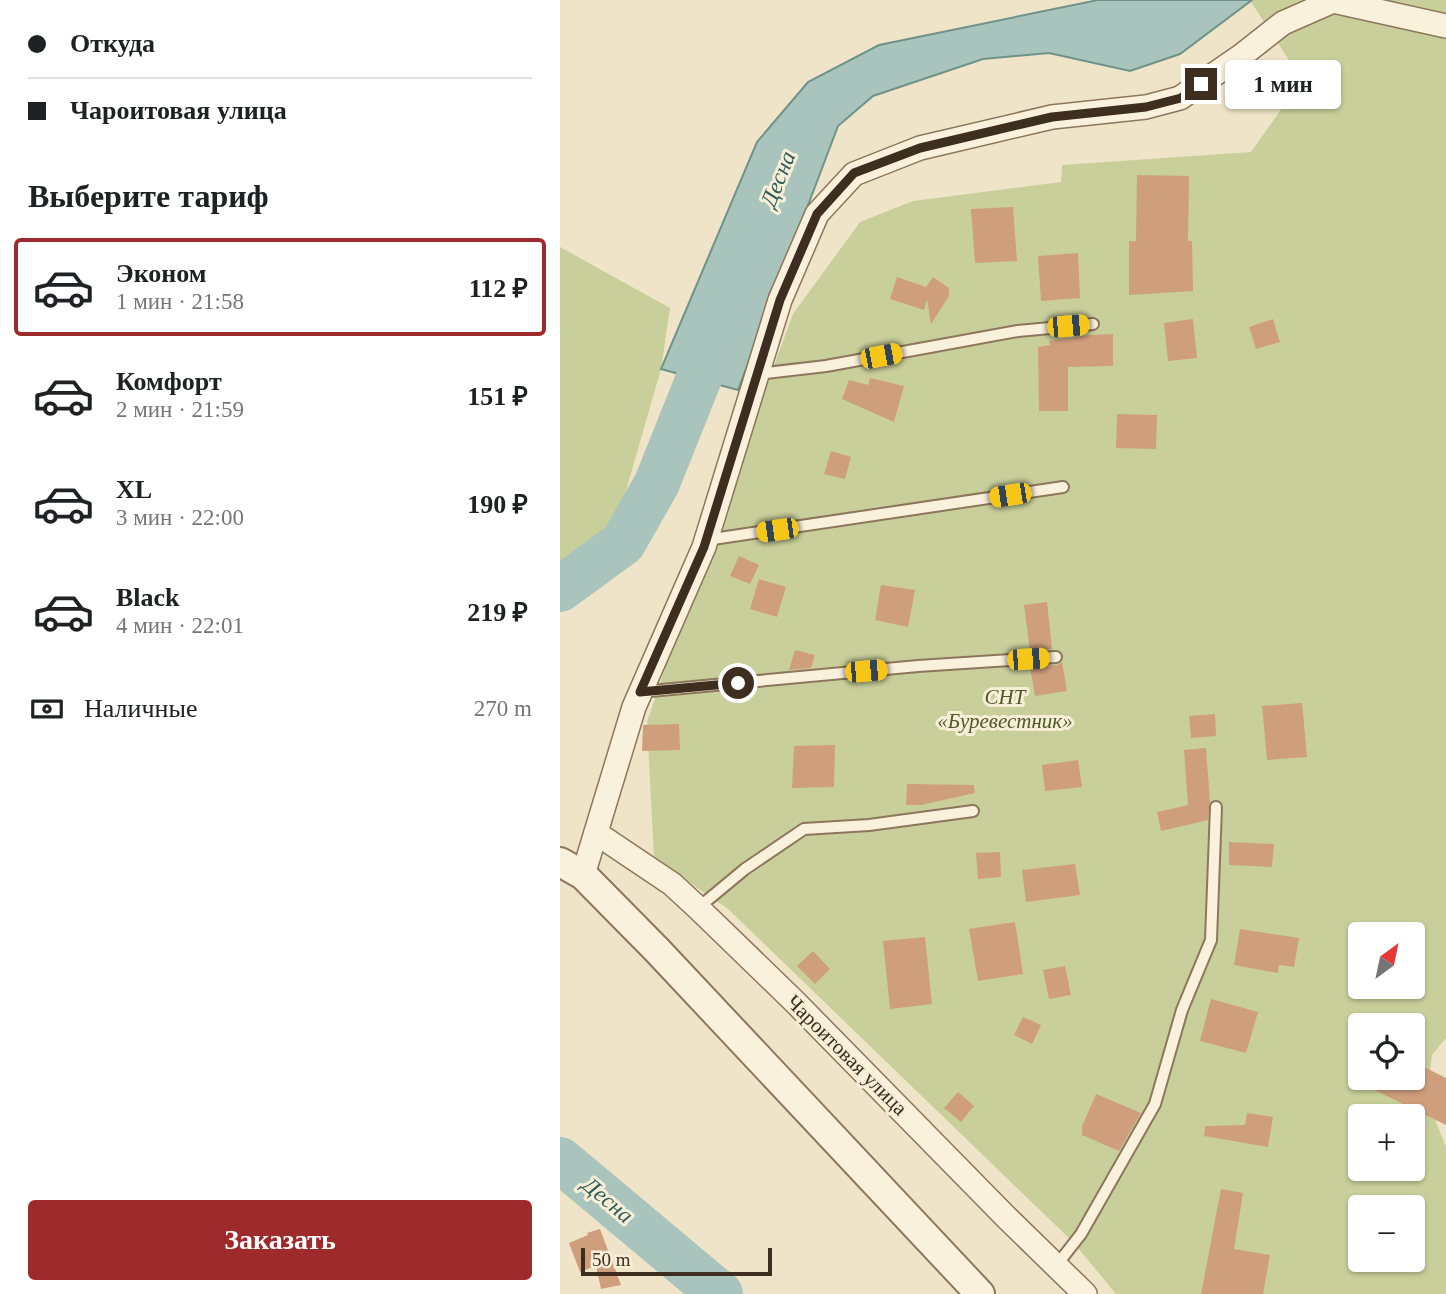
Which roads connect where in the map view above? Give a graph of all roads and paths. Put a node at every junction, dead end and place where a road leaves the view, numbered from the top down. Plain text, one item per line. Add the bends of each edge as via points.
1 (1360, 3) edge
2 (1446, 26) edge
3 (1093, 324) dead end
4 (757, 374) junction
5 (1063, 487) dead end
6 (706, 541) junction
7 (1056, 657) dead end
8 (640, 692) junction
9 (1216, 807) dead end
10 (973, 811) dead end
11 (596, 833) junction
12 (572, 869) edge
13 (698, 908) junction
14 (1056, 1266) junction
15 (980, 1294) edge
16 (1085, 1294) edge

1 - 2 street
1 - 4 street via 1333,1 1283,23 1181,98 1146,107 1052,117 933,144 854,173 817,214 780,300
3 - 4 lane via 1018,331
4 - 6 street
5 - 6 lane
6 - 8 street
7 - 8 lane
8 - 11 street
9 - 14 lane via 1211,940 1182,1010 1155,1104 1081,1234
10 - 13 lane via 804,829
11 - 12 street
11 - 13 street, Чароитовая улица via 672,884
12 - 15 street via 667,960
13 - 14 street, Чароитовая улица
14 - 16 street, Чароитовая улица

